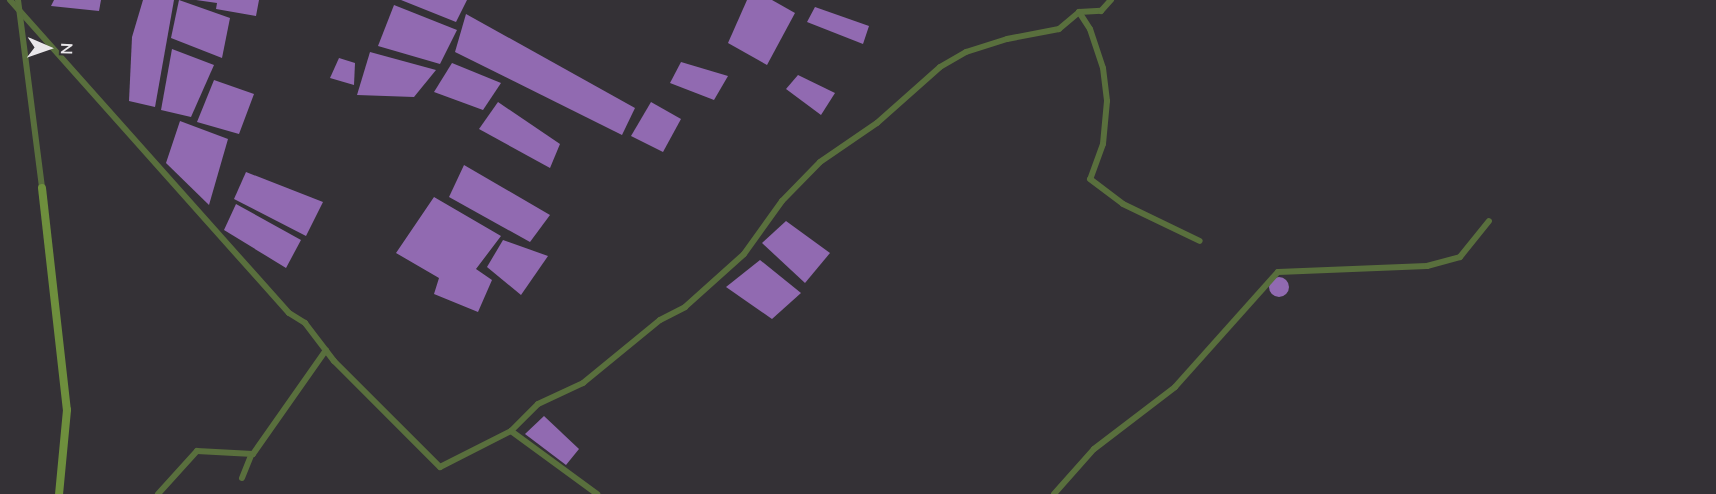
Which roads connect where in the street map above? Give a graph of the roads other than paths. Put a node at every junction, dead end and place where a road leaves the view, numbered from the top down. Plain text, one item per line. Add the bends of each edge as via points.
1 (10, 0) edge
2 (18, 0) edge
3 (1111, 0) edge
4 (20, 12) junction
5 (1079, 12) junction
6 (42, 188) joint
7 (1489, 221) dead end
8 (1200, 242) dead end
9 (326, 350) junction
10 (511, 431) junction
11 (251, 456) junction
12 (242, 478) dead end
13 (59, 494) edge
14 (158, 494) edge
15 (597, 494) edge
16 (1054, 494) edge

1 - 4 street
2 - 4 street
3 - 5 street via 1101,11
4 - 6 street
4 - 9 street
5 - 8 street via 1090,29 1107,101 1103,144 1090,179 1123,204
5 - 10 street via 1059,30 966,52 924,78 877,123 820,162 782,201 744,254 717,280 582,383 538,404
6 - 13 street via 67,410
7 - 16 street via 1460,257 1427,266 1278,272 1182,380 1094,449
9 - 10 street via 440,467
9 - 11 street
10 - 15 street
11 - 12 street
11 - 14 street via 197,451

